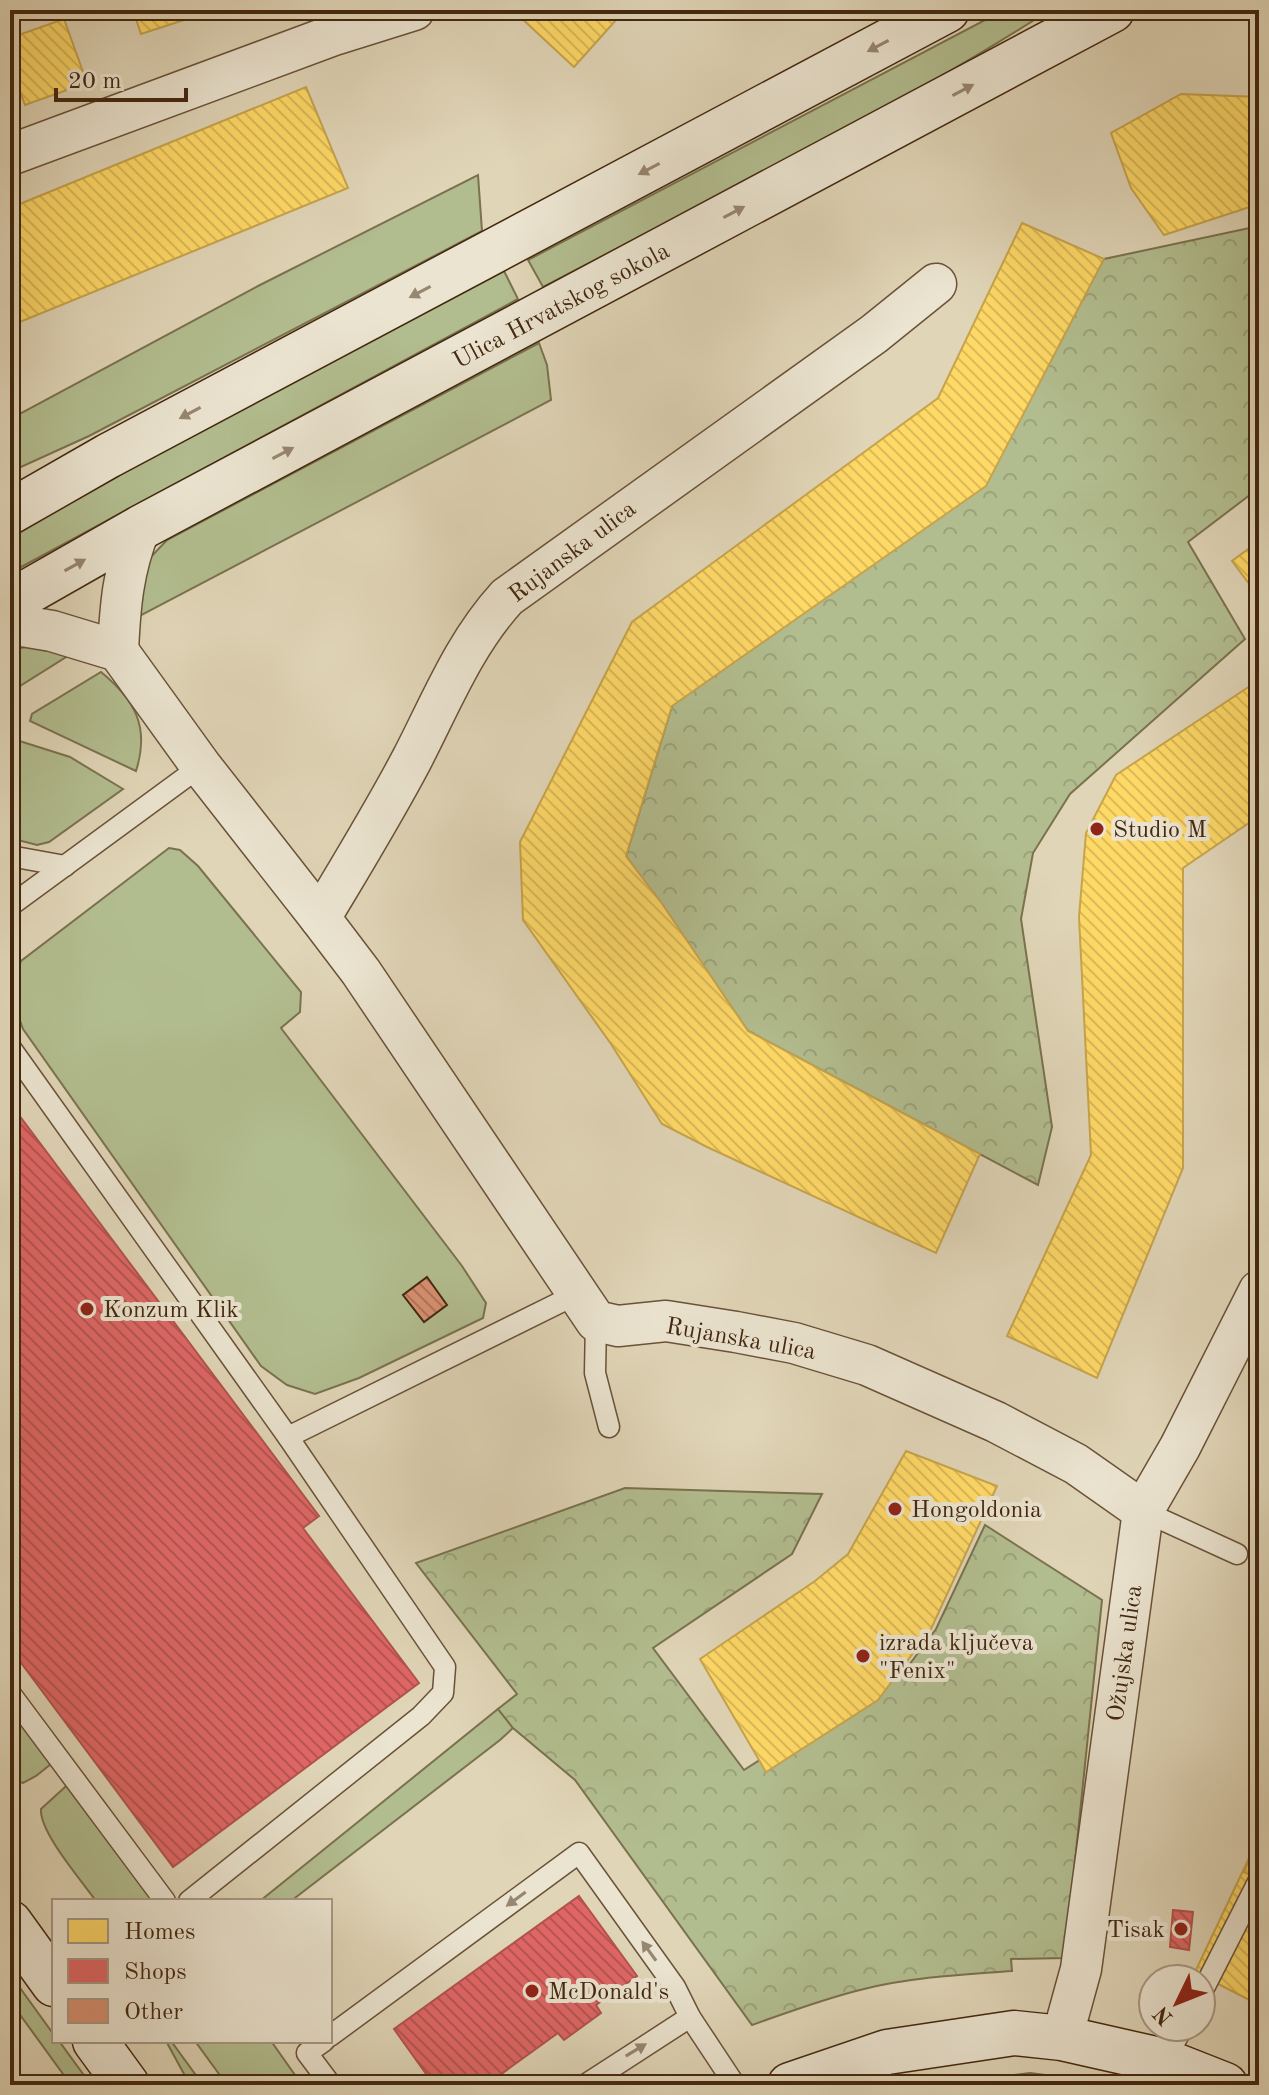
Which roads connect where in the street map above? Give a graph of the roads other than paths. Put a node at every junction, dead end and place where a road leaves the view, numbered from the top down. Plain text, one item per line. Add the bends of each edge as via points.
1 (947, 10) edge
2 (1112, 10) edge
3 (396, 12) edge
4 (10, 155) edge
5 (936, 284) dead end
6 (13, 508) edge
7 (140, 528) junction
8 (10, 602) edge
9 (10, 624) edge
10 (118, 651) junction
11 (201, 766) junction
12 (10, 856) edge
13 (65, 866) junction
14 (10, 906) edge
15 (320, 918) junction
16 (10, 1047) edge
17 (1259, 1291) edge
18 (586, 1308) junction
19 (609, 1427) dead end
20 (288, 1437) junction
21 (1143, 1511) junction
22 (1237, 1554) dead end
23 (10, 1693) edge
24 (1259, 1880) edge
25 (164, 1899) edge
26 (192, 1899) edge
27 (10, 1923) edge
28 (1217, 1963) edge
29 (52, 1981) edge
30 (690, 2017) junction
31 (332, 2035) edge
32 (1062, 2038) junction
33 (96, 2043) edge
34 (321, 2043) edge
35 (1174, 2044) edge
36 (127, 2085) edge
37 (331, 2085) edge
38 (585, 2085) edge
39 (735, 2085) edge
40 (790, 2085) edge
41 (1225, 2085) edge

1 -> 6 street
7 -> 2 street, Ulica Hrvatskog sokola
3 - 4 street
5 - 15 street, Rujanska ulica via 507,597 466,652
8 -> 7 street, Ulica Hrvatskog sokola
7 - 10 street via 124,578
9 - 10 street
10 - 11 street
11 - 13 lane
11 - 15 street
12 - 13 lane
13 - 14 lane
15 - 18 street
16 - 20 lane
17 - 21 street, Ožujska ulica
18 - 19 lane
18 - 20 lane
18 - 21 street, Rujanska ulica via 618,1326 666,1321 794,1343 867,1365 1010,1429 1076,1464
20 - 26 lane via 445,1667 443,1693
21 - 22 lane
21 - 32 street, Ožujska ulica via 1081,1969
23 - 25 lane
24 - 28 lane
27 - 29 street
30 -> 31 lane via 675,1987 579,1853
38 -> 30 lane
30 - 39 lane
32 - 35 street
32 - 40 street via 1014,2033 887,2052
33 - 36 street
34 - 37 lane via 307,2053
35 - 41 street

